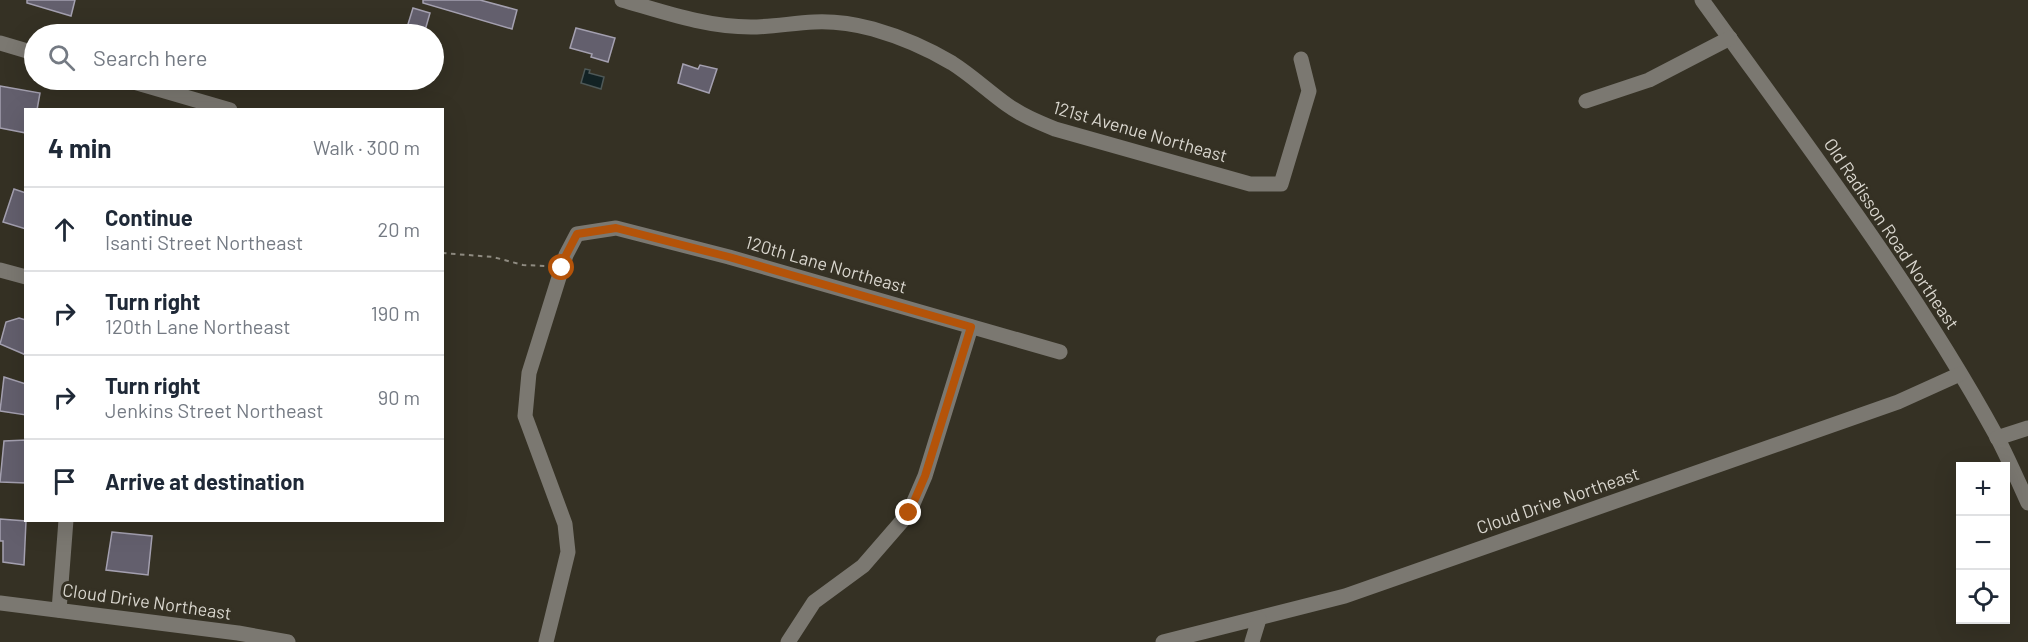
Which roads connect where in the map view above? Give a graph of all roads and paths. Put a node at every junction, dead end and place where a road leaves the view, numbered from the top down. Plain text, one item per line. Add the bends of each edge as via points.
1 (622, 0) edge
2 (1702, 0) edge
3 (669, 7) edge
4 (1730, 38) junction
5 (0, 42) edge
6 (24, 49) edge
7 (1301, 58) dead end
8 (161, 90) edge
9 (1586, 101) dead end
10 (223, 108) edge
11 (444, 253) edge
12 (562, 268) junction
13 (0, 270) edge
14 (24, 276) edge
15 (971, 327) junction
16 (1060, 352) dead end
17 (1960, 374) junction
18 (2028, 428) edge
19 (1997, 438) junction
20 (2028, 503) edge
21 (66, 522) edge
22 (0, 603) edge
23 (59, 610) junction
24 (1259, 619) junction
25 (288, 642) edge
26 (546, 642) edge
27 (788, 642) edge
28 (1163, 642) edge
29 (1252, 642) edge

1 - 3 street, 121st Avenue Northeast
2 - 4 street, Old Radisson Road Northeast
3 - 7 street, 121st Avenue Northeast via 701,22 726,26 817,21 869,28 929,50 1008,105 1055,129 1250,184 1281,184 1309,91
4 - 9 street via 1649,80
4 - 17 street, Old Radisson Road Northeast via 1884,253
5 - 6 street
8 - 10 street
11 - 12 path
12 - 15 street, 120th Lane Northeast via 577,234 616,228
12 - 26 street via 528,373 525,417 565,524 568,552
13 - 14 street
15 - 16 street, 120th Lane Northeast
15 - 27 street via 925,476 909,513 863,566 814,602
17 - 19 street, Old Radisson Road Northeast
17 - 24 street, Cloud Drive Northeast via 1898,402 1544,527 1345,596
18 - 19 street
19 - 20 street, Old Radisson Road Northeast
21 - 23 street
22 - 23 street, Cloud Drive Northeast
23 - 25 street, Cloud Drive Northeast
24 - 28 street, Cloud Drive Northeast
24 - 29 street

